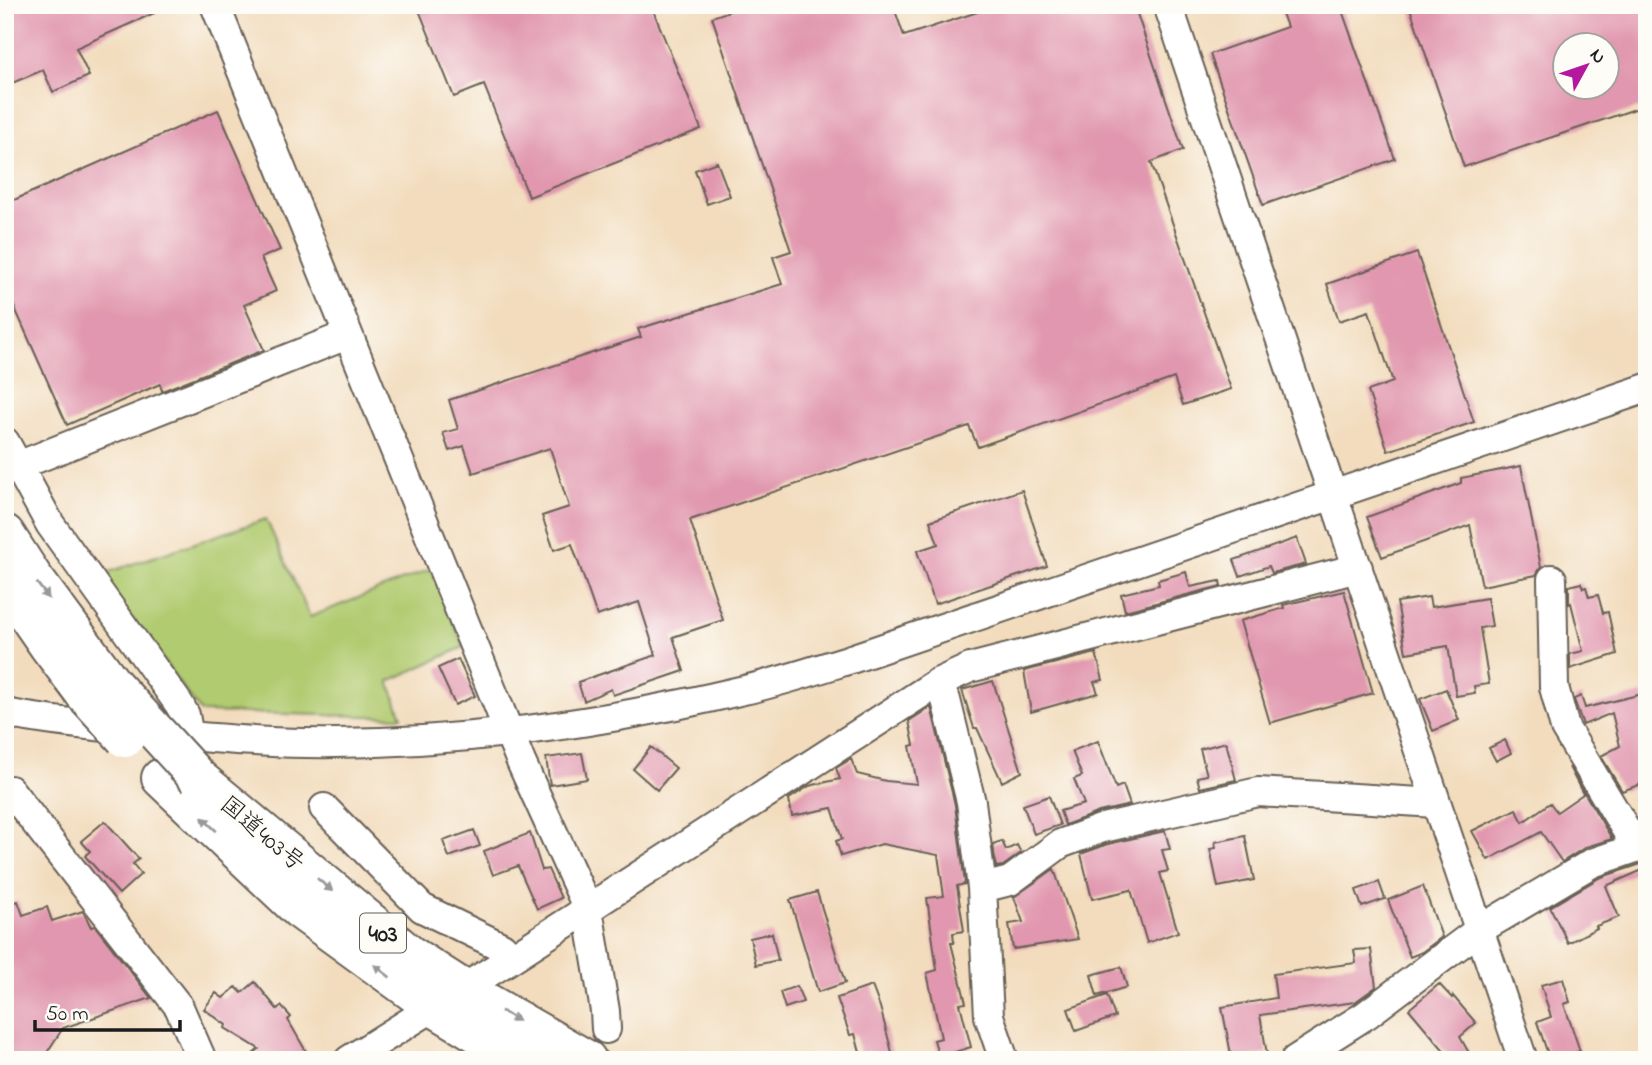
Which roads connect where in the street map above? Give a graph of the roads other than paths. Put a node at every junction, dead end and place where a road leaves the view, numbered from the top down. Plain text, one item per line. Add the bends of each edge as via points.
1 (215, 5) edge
2 (1168, 5) edge
3 (347, 335) junction
4 (1647, 388) edge
5 (9, 460) edge
6 (1332, 494) junction
7 (5, 534) edge
8 (1358, 568) junction
9 (1552, 579) dead end
10 (5, 583) edge
11 (937, 682) junction
12 (99, 689) junction
13 (5, 713) edge
14 (510, 732) junction
15 (189, 736) junction
16 (5, 790) edge
17 (1436, 803) junction
18 (324, 808) dead end
19 (1642, 846) edge
20 (982, 888) junction
21 (588, 909) junction
22 (1479, 930) junction
23 (512, 958) junction
24 (448, 998) junction
25 (596, 1045) edge
26 (202, 1060) edge
27 (349, 1060) edge
28 (522, 1060) edge
29 (1004, 1060) edge
30 (1296, 1060) edge
31 (1523, 1060) edge

1 - 3 street
2 - 6 street
3 - 5 street
3 - 14 street
4 - 6 street
5 - 15 street via 178,704
6 - 8 street
6 - 14 street via 851,659 747,690
7 -> 12 highway, 国道403号 / 403
8 - 11 street via 970,668
8 - 17 street
9 - 19 street via 1554,687 1565,728
10 - 12 highway, 国道403号 / 403 via 48,645
11 - 20 street via 946,700 971,802
11 - 21 street
12 - 24 highway, 国道403号 / 403, bridge via 299,909
13 - 15 street
14 - 15 street via 346,743
14 - 21 street
16 - 26 street via 179,1007
17 - 20 street via 1258,792 1103,828 1059,844 1010,881
17 - 22 street
18 - 23 street via 422,908 502,947
19 - 22 street via 1592,863
20 - 29 street via 989,1016
21 - 23 street
21 - 25 street via 605,1011
22 - 30 street via 1366,1015
22 - 31 street
23 - 24 street
24 -> 25 highway, 国道403号 / 403
24 - 27 street
24 - 28 highway, 国道403号 / 403

